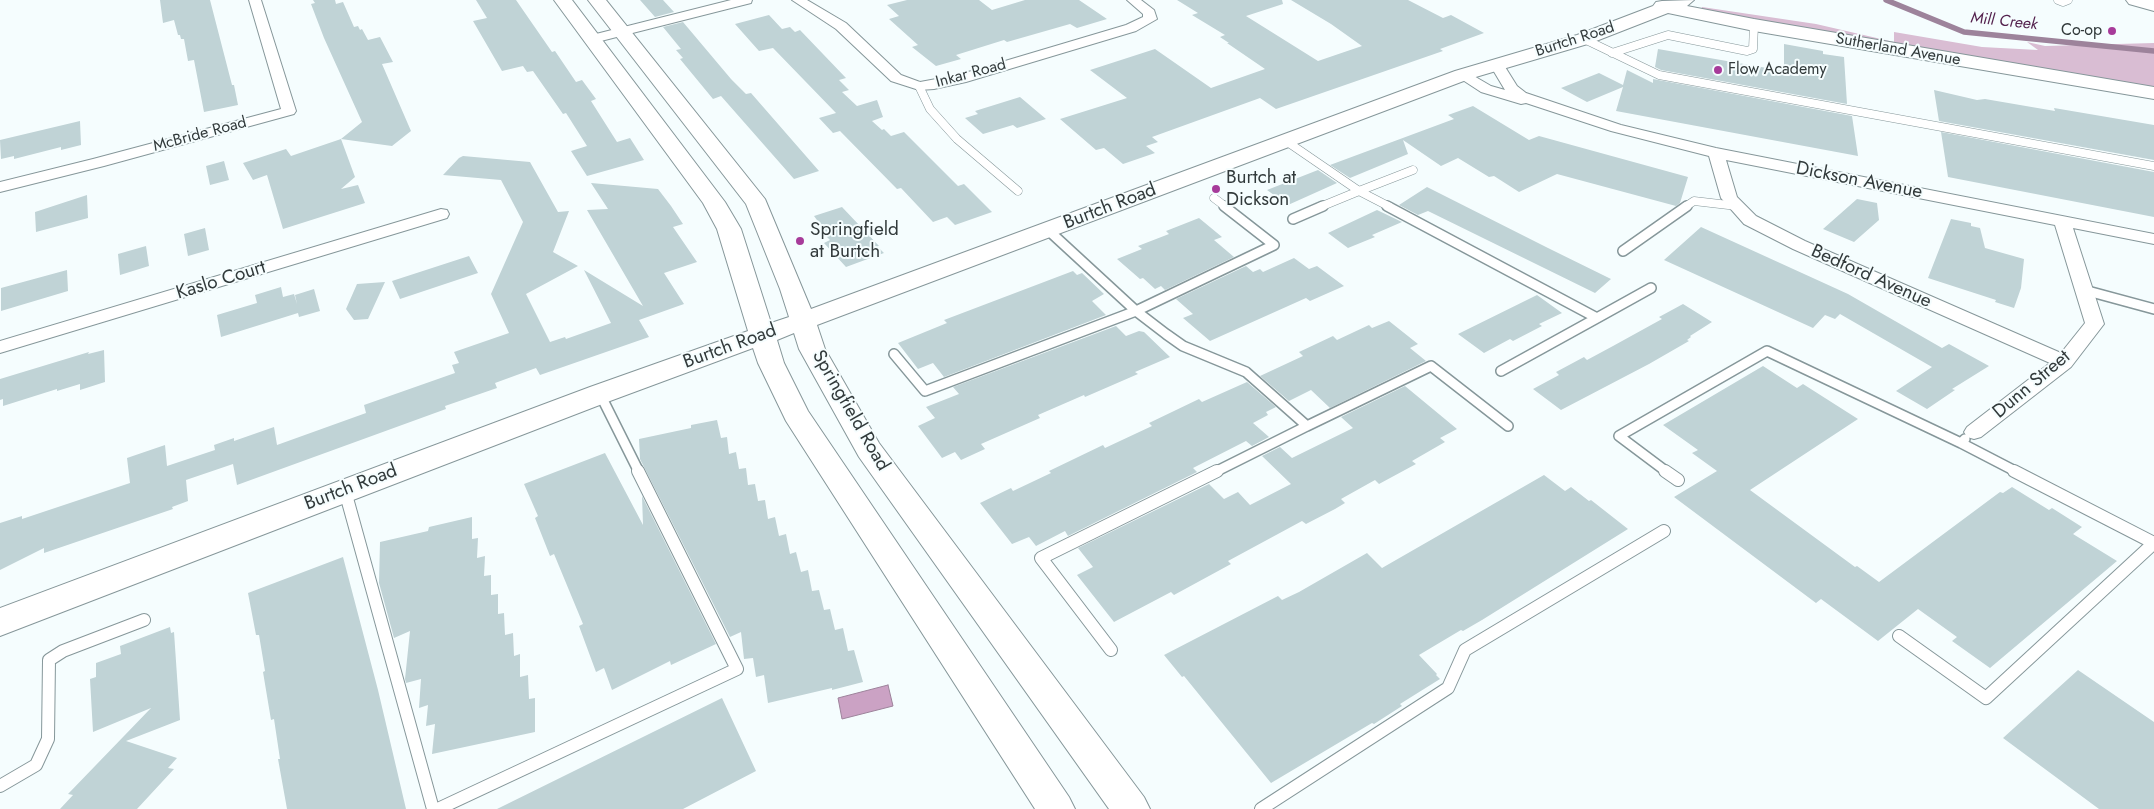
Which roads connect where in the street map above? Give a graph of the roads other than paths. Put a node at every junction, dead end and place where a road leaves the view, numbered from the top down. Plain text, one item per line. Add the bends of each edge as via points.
1 (256, 0) edge
2 (563, 0) edge
3 (597, 0) edge
4 (746, 0) edge
5 (798, 0) edge
6 (1644, 0) edge
7 (1686, 0) edge
8 (2058, 0) edge
9 (2068, 0) edge
10 (2135, 0) edge
11 (1138, 3) edge
12 (2154, 6) edge
13 (1666, 8) junction
14 (1754, 25) junction
15 (1580, 31) junction
16 (623, 32) junction
17 (593, 39) junction
18 (1612, 53) junction
19 (1497, 65) junction
20 (1462, 75) junction
21 (919, 86) junction
22 (2154, 93) edge
23 (1567, 112) junction
24 (1286, 141) junction
25 (1716, 153) junction
26 (2154, 166) edge
27 (1413, 170) dead end
28 (0, 187) edge
29 (1018, 191) dead end
30 (1359, 191) junction
31 (1214, 198) dead end
32 (1737, 206) junction
33 (441, 214) dead end
34 (1293, 220) dead end
35 (2063, 222) junction
36 (1048, 230) junction
37 (2154, 239) edge
38 (1623, 251) dead end
39 (1651, 288) dead end
40 (2084, 290) junction
41 (2154, 309) edge
42 (1136, 311) junction
43 (1597, 318) junction
44 (803, 321) junction
45 (762, 336) junction
46 (0, 348) edge
47 (894, 354) dead end
48 (2064, 362) junction
49 (1501, 371) dead end
50 (600, 394) junction
51 (1307, 426) junction
52 (1508, 426) dead end
53 (1967, 438) junction
54 (1678, 480) dead end
55 (345, 491) junction
56 (1664, 531) dead end
57 (144, 620) dead end
58 (0, 622) edge
59 (1899, 636) dead end
60 (1112, 650) dead end
61 (0, 786) edge
62 (433, 809) edge
63 (438, 809) edge
64 (1056, 809) edge
65 (1131, 809) edge
66 (1261, 809) edge

1 - 28 street, McBride Road via 289,111
2 - 17 main road
3 - 16 main road, Springfield Road
4 - 16 street
5 - 21 street, Inkar Road via 841,26 896,78
6 - 13 main road, Sutherland Avenue
7 - 13 main road, Burtch Road
8 - 9 lane
10 - 12 main road
11 - 21 street, Inkar Road via 1149,12 1150,19 1144,23 960,79
13 - 14 main road, Sutherland Avenue
13 - 15 main road, Burtch Road
14 - 18 lane via 1753,49 1668,35
14 - 22 main road, Sutherland Avenue
15 - 18 lane
15 - 19 main road, Burtch Road
15 - 20 main road, Burtch Road
16 - 17 street
16 - 44 main road, Springfield Road via 757,204
17 - 45 main road via 714,202 729,229
18 - 26 lane via 1659,75
19 - 20 main road, Burtch Road
19 - 23 street, Dickson Avenue via 1511,89 1521,96
20 - 23 street, Dickson Avenue via 1504,96
20 - 24 main road, Burtch Road
21 - 29 lane via 930,109 957,139
23 - 25 street, Dickson Avenue
24 - 30 lane
24 - 36 main road, Burtch Road
25 - 32 street, Bedford Avenue via 1729,198
25 - 35 street, Dickson Avenue
27 - 30 lane
30 - 34 lane
30 - 43 lane
31 - 42 lane via 1274,246
32 - 38 lane via 1694,201
32 - 48 street, Bedford Avenue via 1750,220 1799,245
33 - 46 street, Kaslo Court
35 - 37 street, Dickson Avenue
35 - 40 street, Dunn Street
36 - 42 lane
36 - 44 main road, Burtch Road
39 - 43 lane
40 - 41 lane
40 - 48 street, Dunn Street via 2095,324
42 - 47 lane via 925,391
42 - 51 lane via 1183,346 1246,372
43 - 49 lane
44 - 45 main road, Burtch Road
44 - 65 main road, Springfield Road via 812,349 868,450
45 - 50 main road, Burtch Road
45 - 64 main road via 770,363 796,414
48 - 53 street, Dunn Street
50 - 55 main road, Burtch Road
50 - 63 lane via 737,669
51 - 52 lane via 1431,366
51 - 60 lane via 1041,558
53 - 54 lane via 1767,351 1619,436
53 - 59 lane via 2154,543 1986,698
55 - 58 main road, Burtch Road
55 - 62 lane
56 - 66 lane via 1465,650 1448,688
57 - 61 lane via 63,651 50,660 48,738 36,765

